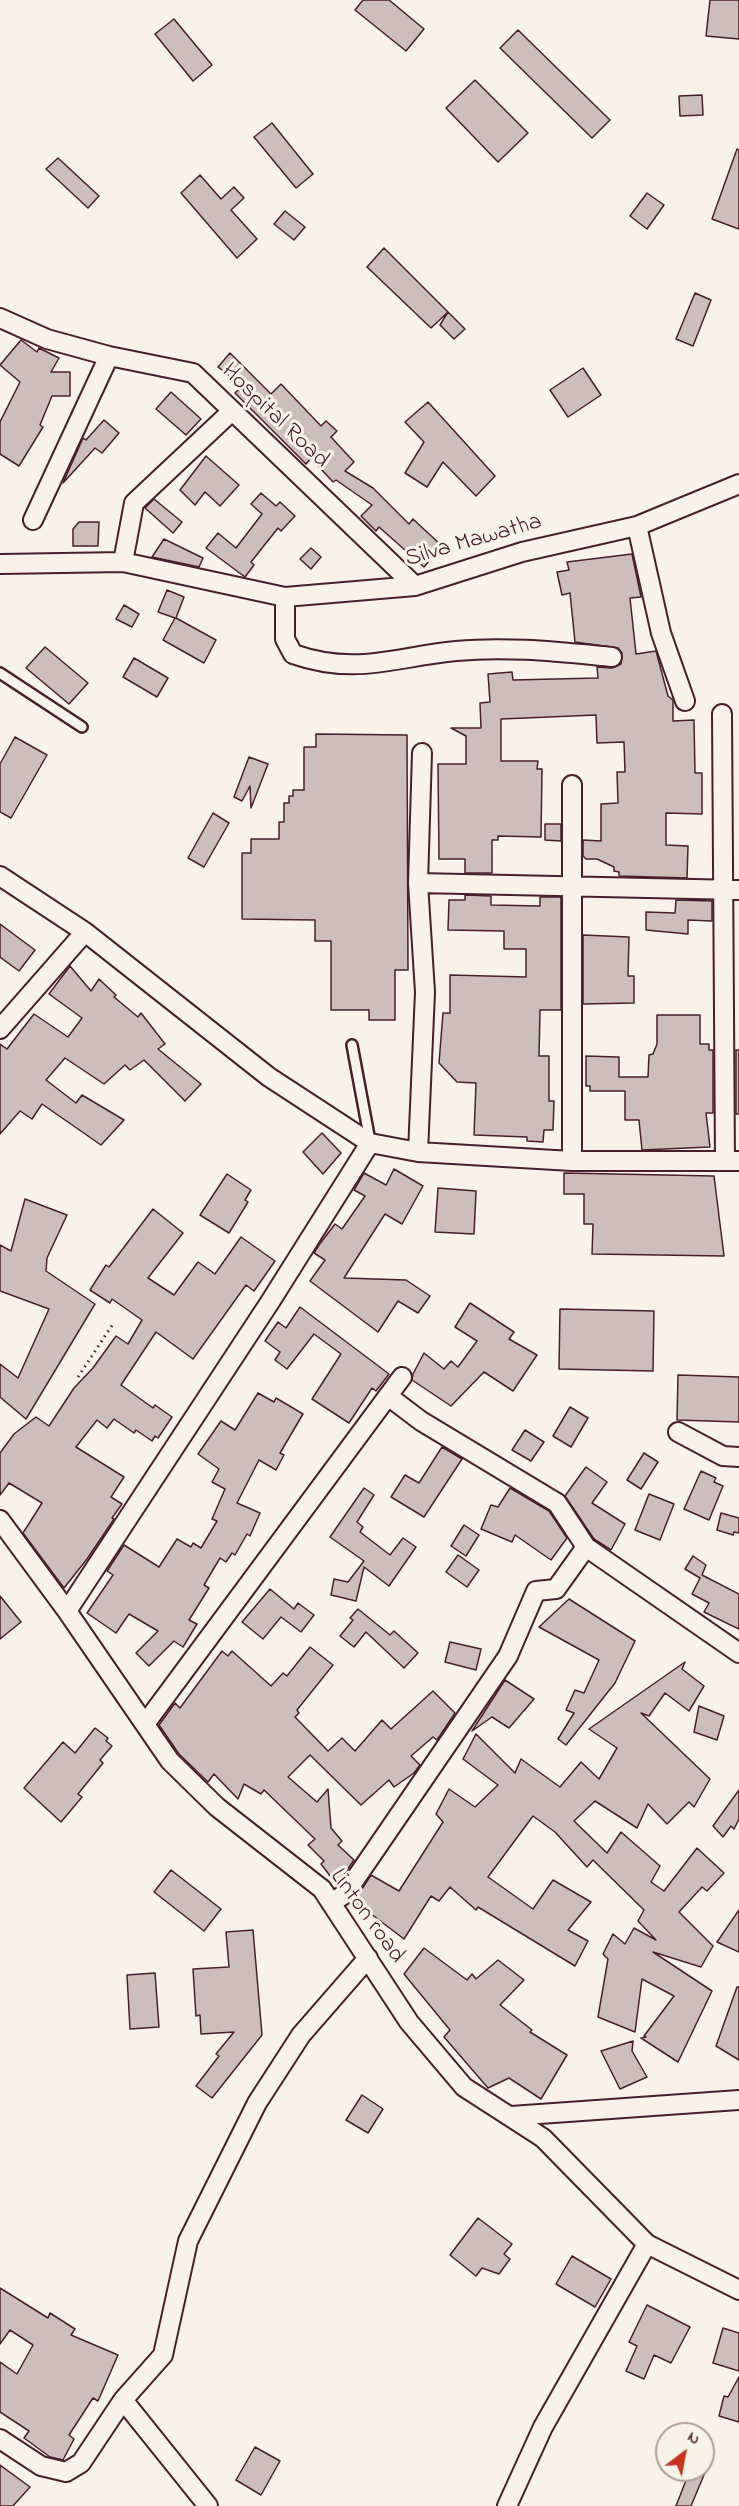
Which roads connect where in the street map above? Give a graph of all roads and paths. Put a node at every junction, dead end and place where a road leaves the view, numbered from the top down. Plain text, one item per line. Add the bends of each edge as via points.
1 (0, 318) edge
2 (109, 356) junction
3 (232, 411) junction
4 (736, 488) edge
5 (33, 520) dead end
6 (637, 526) junction
7 (123, 562) junction
8 (0, 564) edge
9 (415, 586) junction
10 (285, 597) junction
11 (612, 657) dead end
12 (0, 674) edge
13 (686, 701) dead end
14 (722, 714) dead end
15 (82, 727) dead end
16 (422, 753) dead end
17 (572, 785) dead end
18 (0, 876) edge
19 (418, 883) junction
20 (572, 886) junction
21 (732, 890) edge
22 (85, 932) junction
23 (0, 1029) edge
24 (352, 1045) dead end
25 (370, 1143) junction
26 (417, 1152) junction
27 (572, 1161) junction
28 (732, 1161) edge
29 (113, 1324) dead end
30 (78, 1377) dead end
31 (402, 1377) dead end
32 (388, 1396) junction
33 (678, 1432) dead end
34 (739, 1457) edge
35 (2, 1526) edge
36 (586, 1547) junction
37 (67, 1611) junction
38 (739, 1653) edge
39 (145, 1724) junction
40 (331, 1903) junction
41 (368, 1958) junction
42 (739, 2100) edge
43 (511, 2116) junction
44 (647, 2244) junction
45 (739, 2290) edge
46 (123, 2400) junction
47 (0, 2439) edge
48 (208, 2506) edge
49 (507, 2506) edge

1 - 2 street, Hospital Road via 47,339
2 - 3 street, Hospital Road via 193,373
2 - 5 street
3 - 7 street via 134,503
3 - 9 street, Hospital Road
4 - 6 street, Silva Mawatha
6 - 9 street, Silva Mawatha via 522,552
6 - 13 street via 661,633
7 - 8 street, Silva Mawatha
7 - 10 street, Silva Mawatha
9 - 10 street, Silva Mawatha
10 - 11 street via 285,639 293,654 321,664 364,666 455,651 520,648
12 - 15 lane
14 - 21 street
16 - 19 street
17 - 20 street
18 - 22 street
19 - 20 street
19 - 26 street via 425,992
20 - 21 street
20 - 27 street
21 - 28 street
22 - 23 street
22 - 25 street via 269,1077
24 - 25 lane
25 - 26 street
25 - 37 street
26 - 27 street
27 - 28 street
29 - 30 path
31 - 32 street
32 - 36 street via 421,1421 557,1503
32 - 39 street
33 - 34 street via 723,1456
35 - 37 street, Linton road
36 - 38 street
36 - 40 street via 556,1589 536,1591 508,1656 345,1894
37 - 39 street, Linton road
39 - 40 street, Linton road via 170,1761 217,1807 322,1889
40 - 41 street, Linton road
41 - 43 street, Linton road via 409,2022 464,2087
41 - 46 street via 301,2035 257,2103 188,2241 163,2355
42 - 43 street
43 - 44 street, Linton road via 569,2162
44 - 45 street, Linton road
44 - 49 street via 543,2427
46 - 47 street via 81,2463 66,2472 41,2466
46 - 48 street

